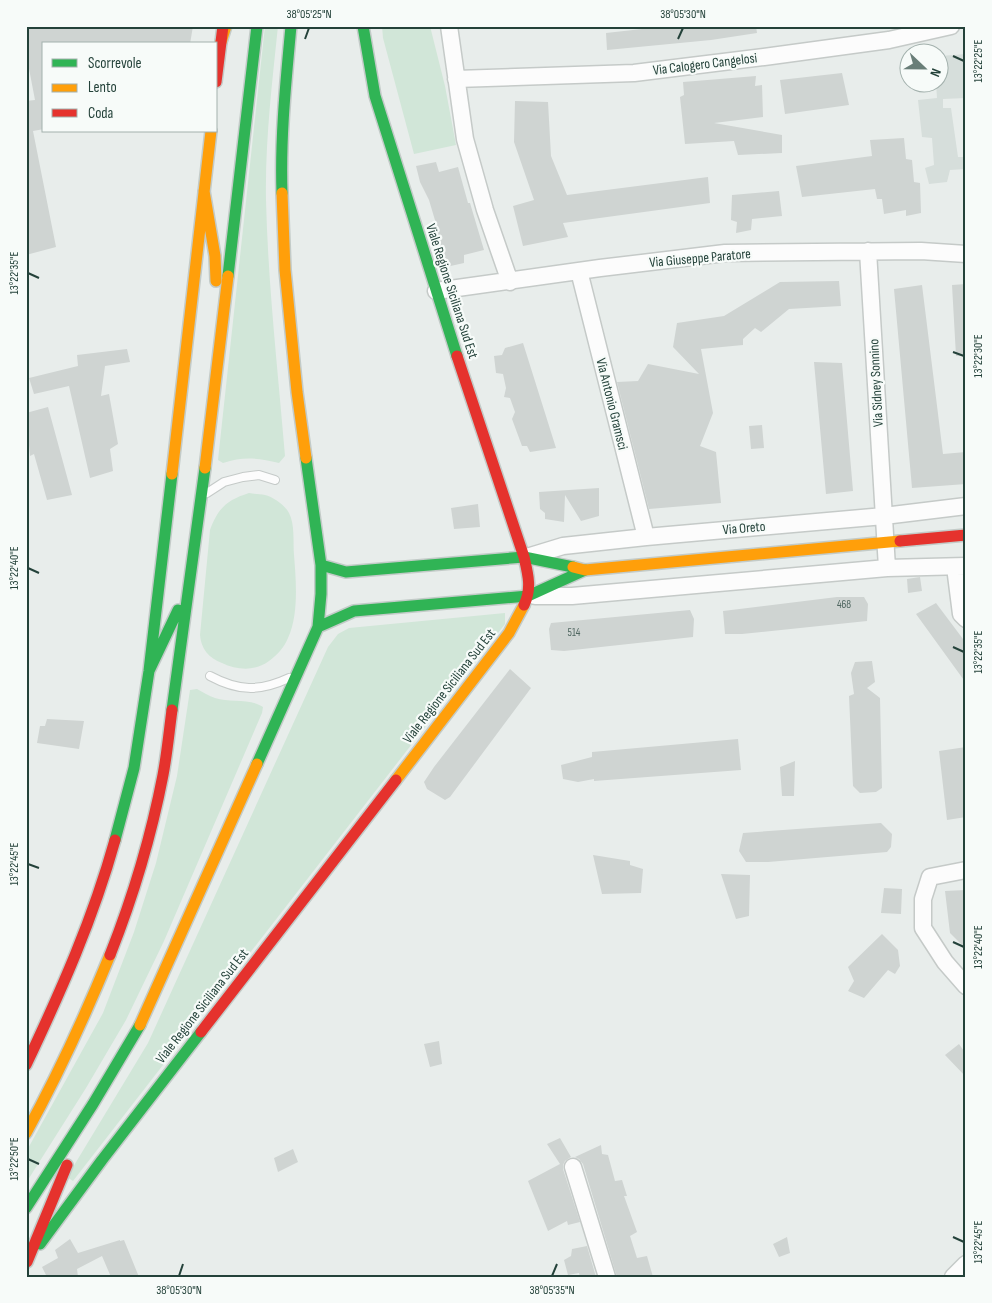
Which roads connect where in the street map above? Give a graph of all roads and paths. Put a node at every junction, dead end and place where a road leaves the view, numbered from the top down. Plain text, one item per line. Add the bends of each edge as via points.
1 (225, 26) edge
2 (257, 26) edge
3 (291, 26) edge
4 (363, 26) edge
5 (449, 26) edge
6 (951, 26) edge
7 (218, 66) edge
8 (456, 79) junction
9 (210, 132) edge
10 (204, 191) junction
11 (868, 251) junction
12 (966, 254) edge
13 (579, 272) junction
14 (510, 282) junction
15 (436, 291) junction
16 (220, 349) junction
17 (275, 480) dead end
18 (200, 498) junction
19 (966, 506) edge
20 (884, 516) junction
21 (966, 535) edge
22 (646, 537) junction
23 (886, 543) junction
24 (524, 557) junction
25 (320, 565) junction
26 (960, 566) edge
27 (887, 568) junction
28 (585, 570) junction
29 (191, 575) junction
30 (528, 596) junction
31 (966, 619) edge
32 (318, 626) junction
33 (149, 671) junction
34 (296, 675) junction
35 (210, 676) dead end
36 (966, 870) edge
37 (966, 986) edge
38 (26, 1065) edge
39 (93, 1104) junction
40 (26, 1133) edge
41 (573, 1167) dead end
42 (26, 1208) edge
43 (27, 1262) edge
44 (966, 1264) edge
45 (607, 1277) edge
46 (953, 1277) edge

1 - 7 street
2 - 16 street
3 - 25 street via 281,169 286,270 297,392
4 - 15 street, Viale Regione Siciliana Sud Est via 364,53 375,96
5 - 8 street
6 - 8 street, Via Calogero Cangelosi via 889,40 634,73
8 - 14 street via 464,139
9 - 10 street
10 - 16 street via 215,256
10 - 33 street
11 - 12 street, Via Giuseppe Paratore via 921,250
11 - 13 street, Via Giuseppe Paratore via 725,253
11 - 20 street, Via Sidney Sonnino
13 - 14 street, Via Giuseppe Paratore
13 - 22 street, Via Antonio Gramsci
14 - 15 street, Via Giuseppe Paratore
15 - 24 street, Viale Regione Siciliana Sud Est via 488,460
16 - 18 street
17 - 18 lane via 259,475 243,477 224,482
18 - 29 street
19 - 20 street, Via Oreto
20 - 22 street, Via Oreto
20 - 23 street, Via Sidney Sonnino
21 - 23 street, Via Oreto
22 - 24 street, Via Oreto via 563,546
23 - 27 street, Via Sidney Sonnino
23 - 28 street, Via Oreto
24 - 25 street via 346,572
24 - 28 street
24 - 30 street, Viale Regione Siciliana Sud Est via 529,576
25 - 32 street
26 - 27 street
26 - 31 street via 961,614
27 - 30 street via 582,595
28 - 30 street
29 - 33 street via 176,617
29 - 40 street via 163,774 143,860 89,1007
30 - 32 street via 354,610
30 - 43 street, Viale Regione Siciliana Sud Est via 510,633 102,1160
32 - 34 street
33 - 38 street via 134,768 90,920
34 - 35 lane via 255,689 236,687
34 - 39 street via 142,1020
36 - 37 street via 930,877 923,899 923,928 945,962
39 - 42 street
39 - 43 street
41 - 45 street
44 - 46 street

